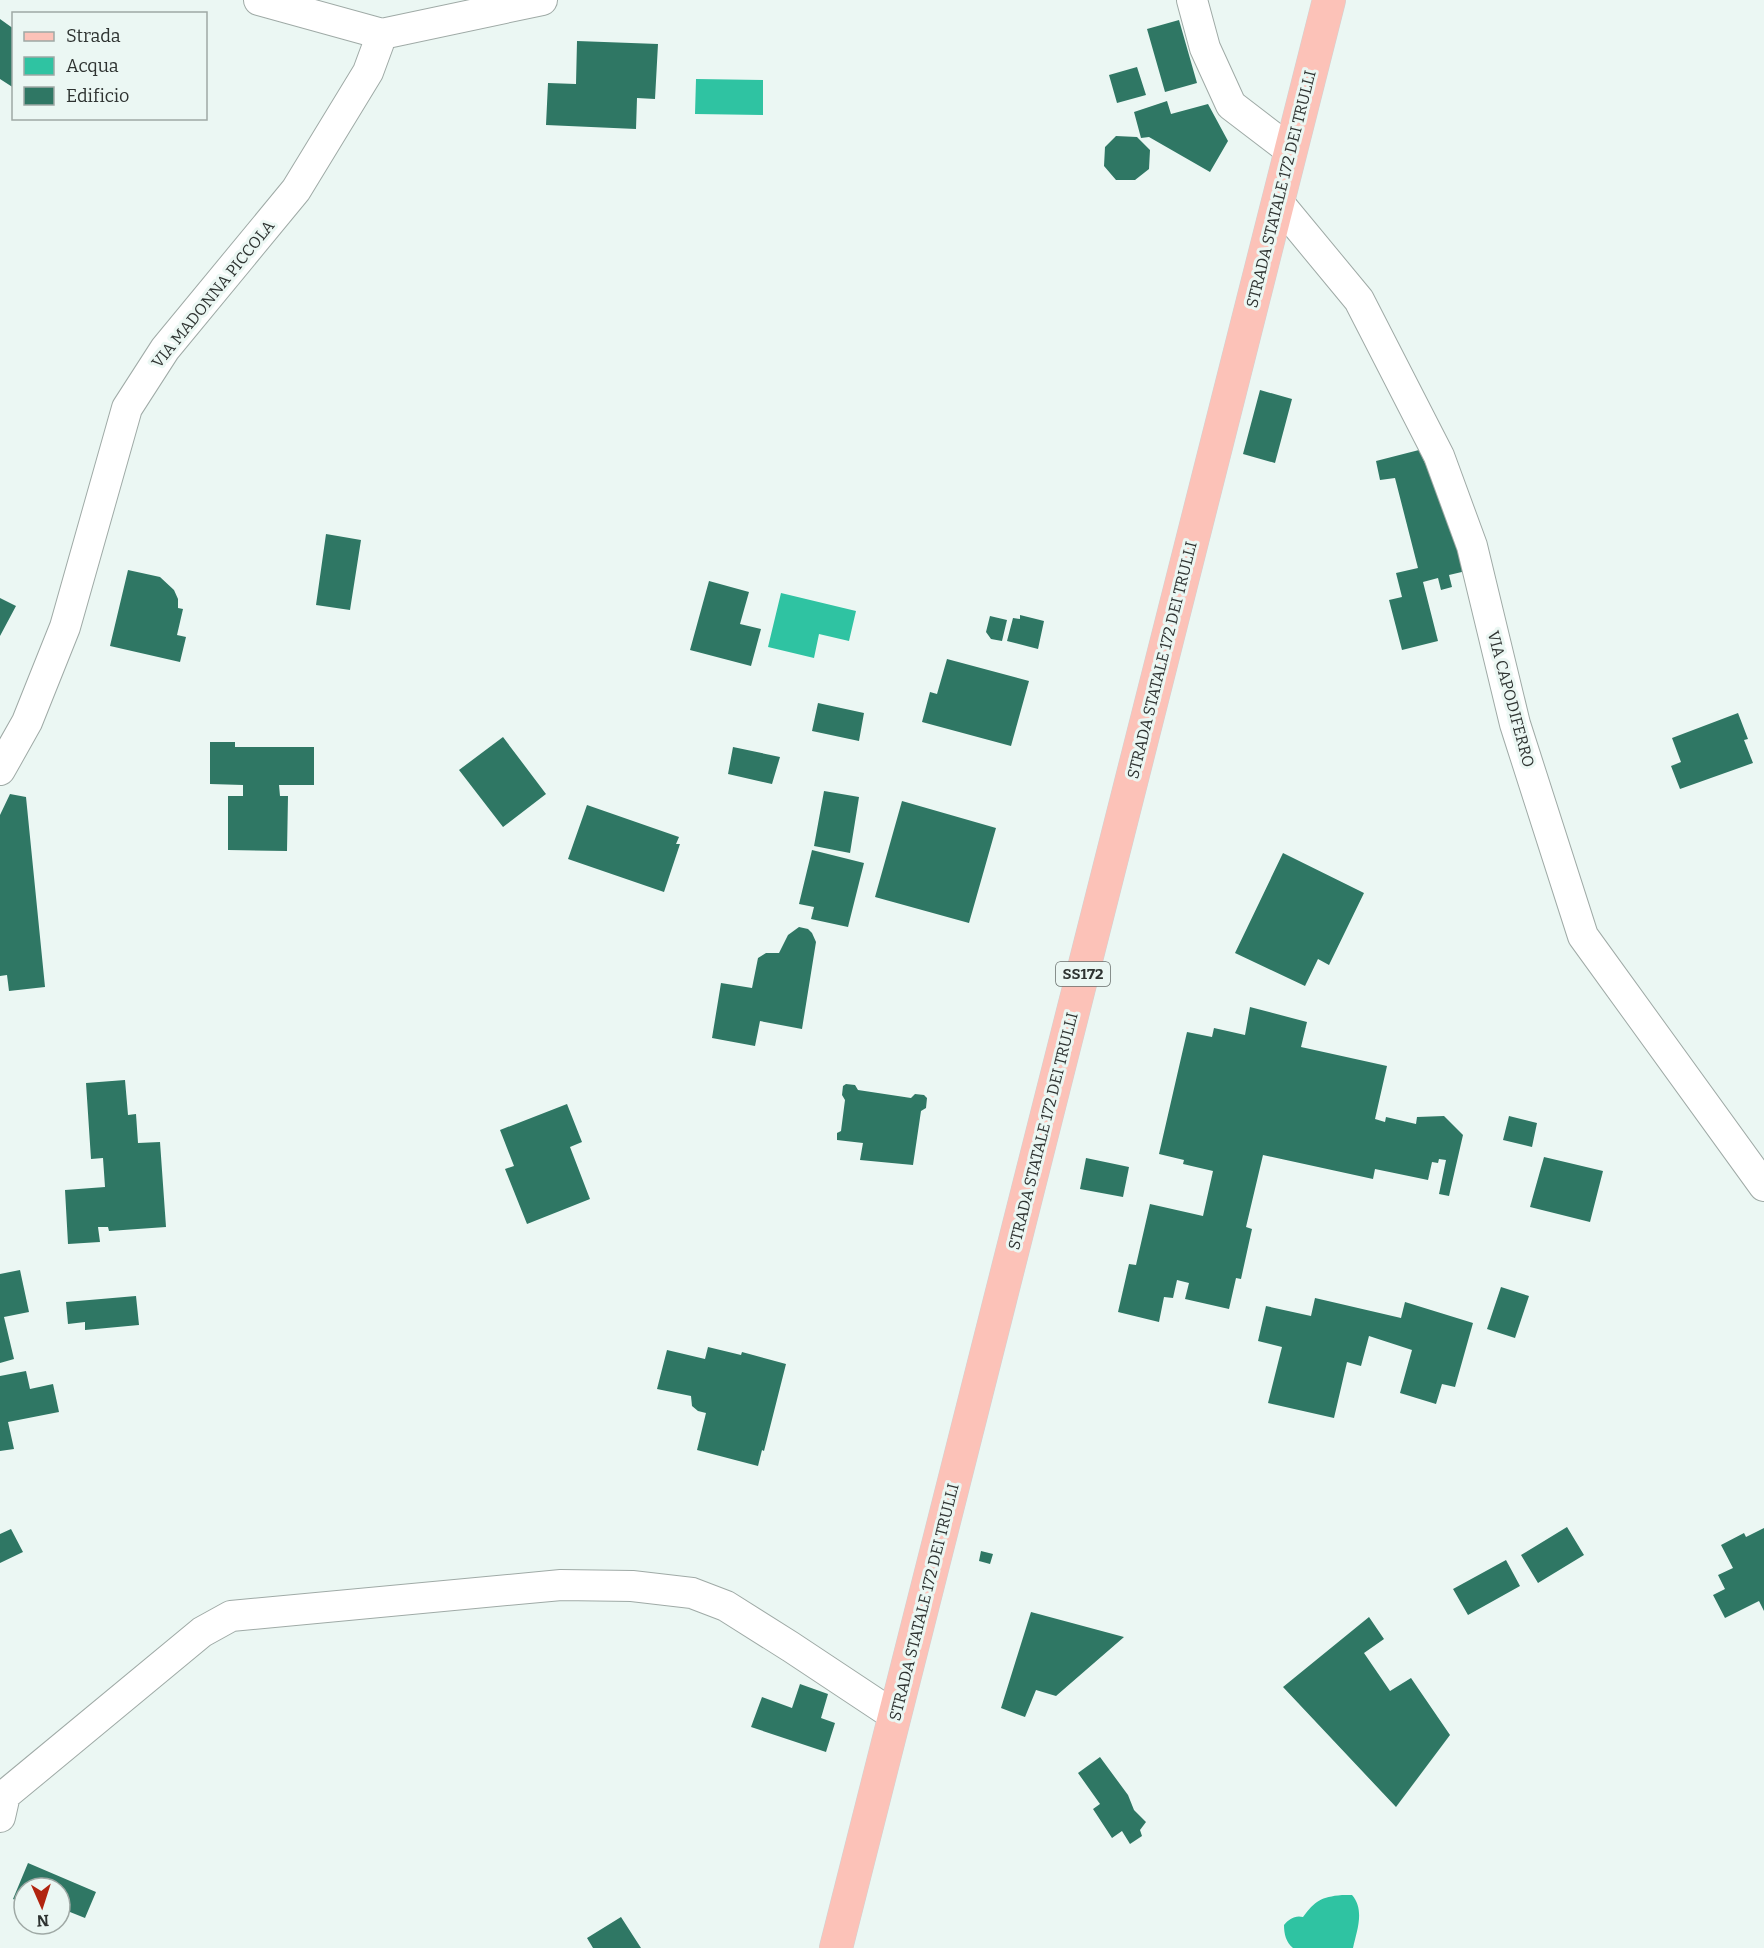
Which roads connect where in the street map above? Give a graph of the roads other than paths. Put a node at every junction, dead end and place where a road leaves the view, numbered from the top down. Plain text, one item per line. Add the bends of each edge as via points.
1 (259, 0) edge
2 (542, 0) edge
3 (1192, 0) edge
4 (1329, 0) edge
5 (382, 34) junction
6 (1291, 151) junction
7 (1278, 202) junction
8 (0, 770) edge
9 (1764, 1186) edge
10 (895, 1716) junction
11 (0, 1817) edge
12 (836, 1948) edge

1 - 5 street
2 - 5 street
3 - 6 street via 1205,48 1231,105
4 - 6 main road, STRADA STATALE 172 DEI TRULLI / SS172
5 - 8 street, VIA MADONNA PICCOLA via 368,72 296,190 165,349 128,408 65,627 27,722
6 - 7 main road, STRADA STATALE 172 DEI TRULLI / SS172
7 - 9 street, VIA CAPODIFERRO via 1359,300 1439,456 1472,546 1515,724 1583,936
7 - 10 main road, STRADA STATALE 172 DEI TRULLI / SS172
10 - 11 street via 726,1606 692,1593 632,1586 561,1585 231,1616 202,1632 5,1795
10 - 12 main road, STRADA STATALE 172 DEI TRULLI / SS172

